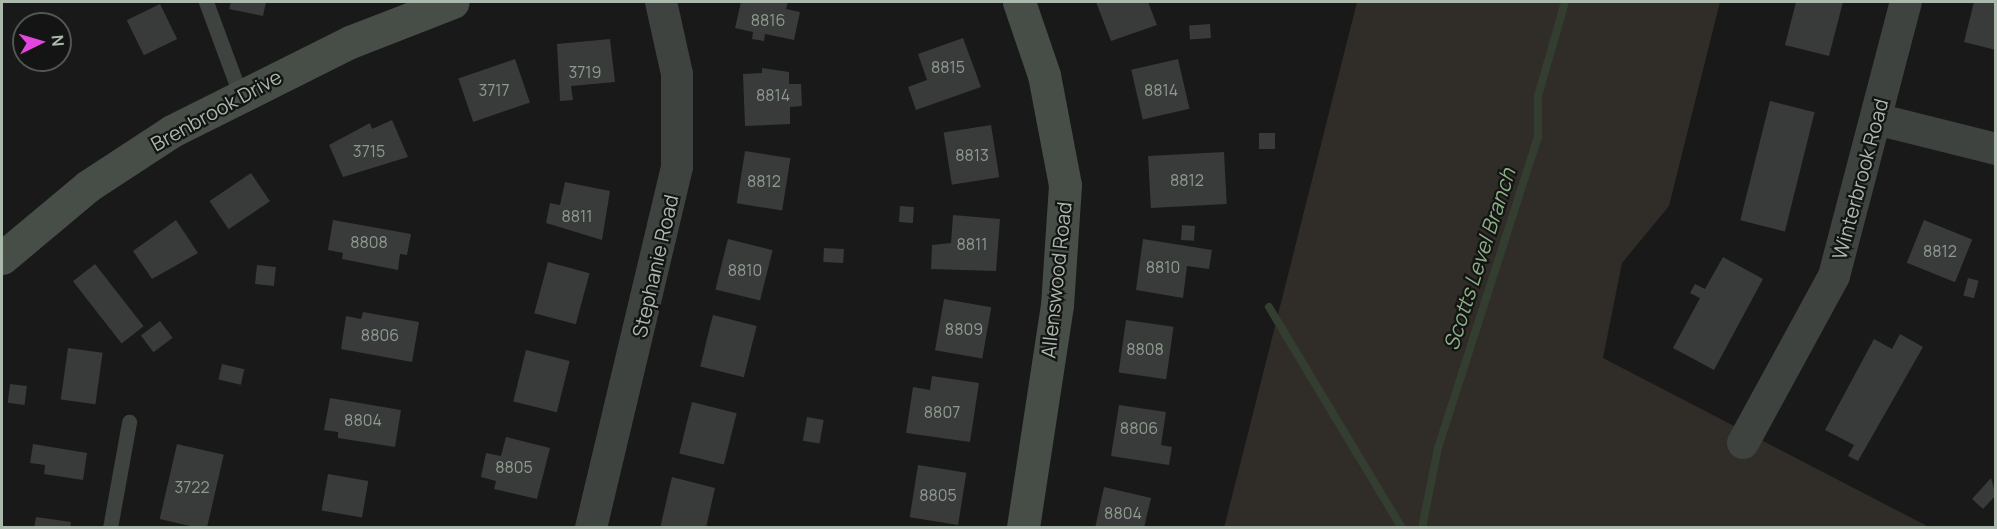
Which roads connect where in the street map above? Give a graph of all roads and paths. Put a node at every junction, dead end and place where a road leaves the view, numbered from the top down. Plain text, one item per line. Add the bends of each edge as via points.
1 (206, 2) edge
2 (453, 2) edge
3 (661, 2) edge
4 (1019, 2) edge
5 (1906, 2) edge
6 (240, 94) junction
7 (1876, 119) junction
8 (1995, 149) edge
9 (2, 258) edge
10 (129, 422) dead end
11 (1743, 443) dead end
12 (110, 528) edge
13 (591, 528) edge
14 (1023, 528) edge

1 - 6 lane
2 - 6 street, Brenbrook Drive via 350,42
3 - 13 street, Stephanie Road via 677,74 678,167
4 - 14 street, Allenswood Road via 1047,86 1065,185 1058,305
5 - 7 street, Winterbrook Road
6 - 9 street, Brenbrook Drive via 172,131 88,186
7 - 8 street
7 - 11 street, Winterbrook Road via 1834,276
10 - 12 lane

